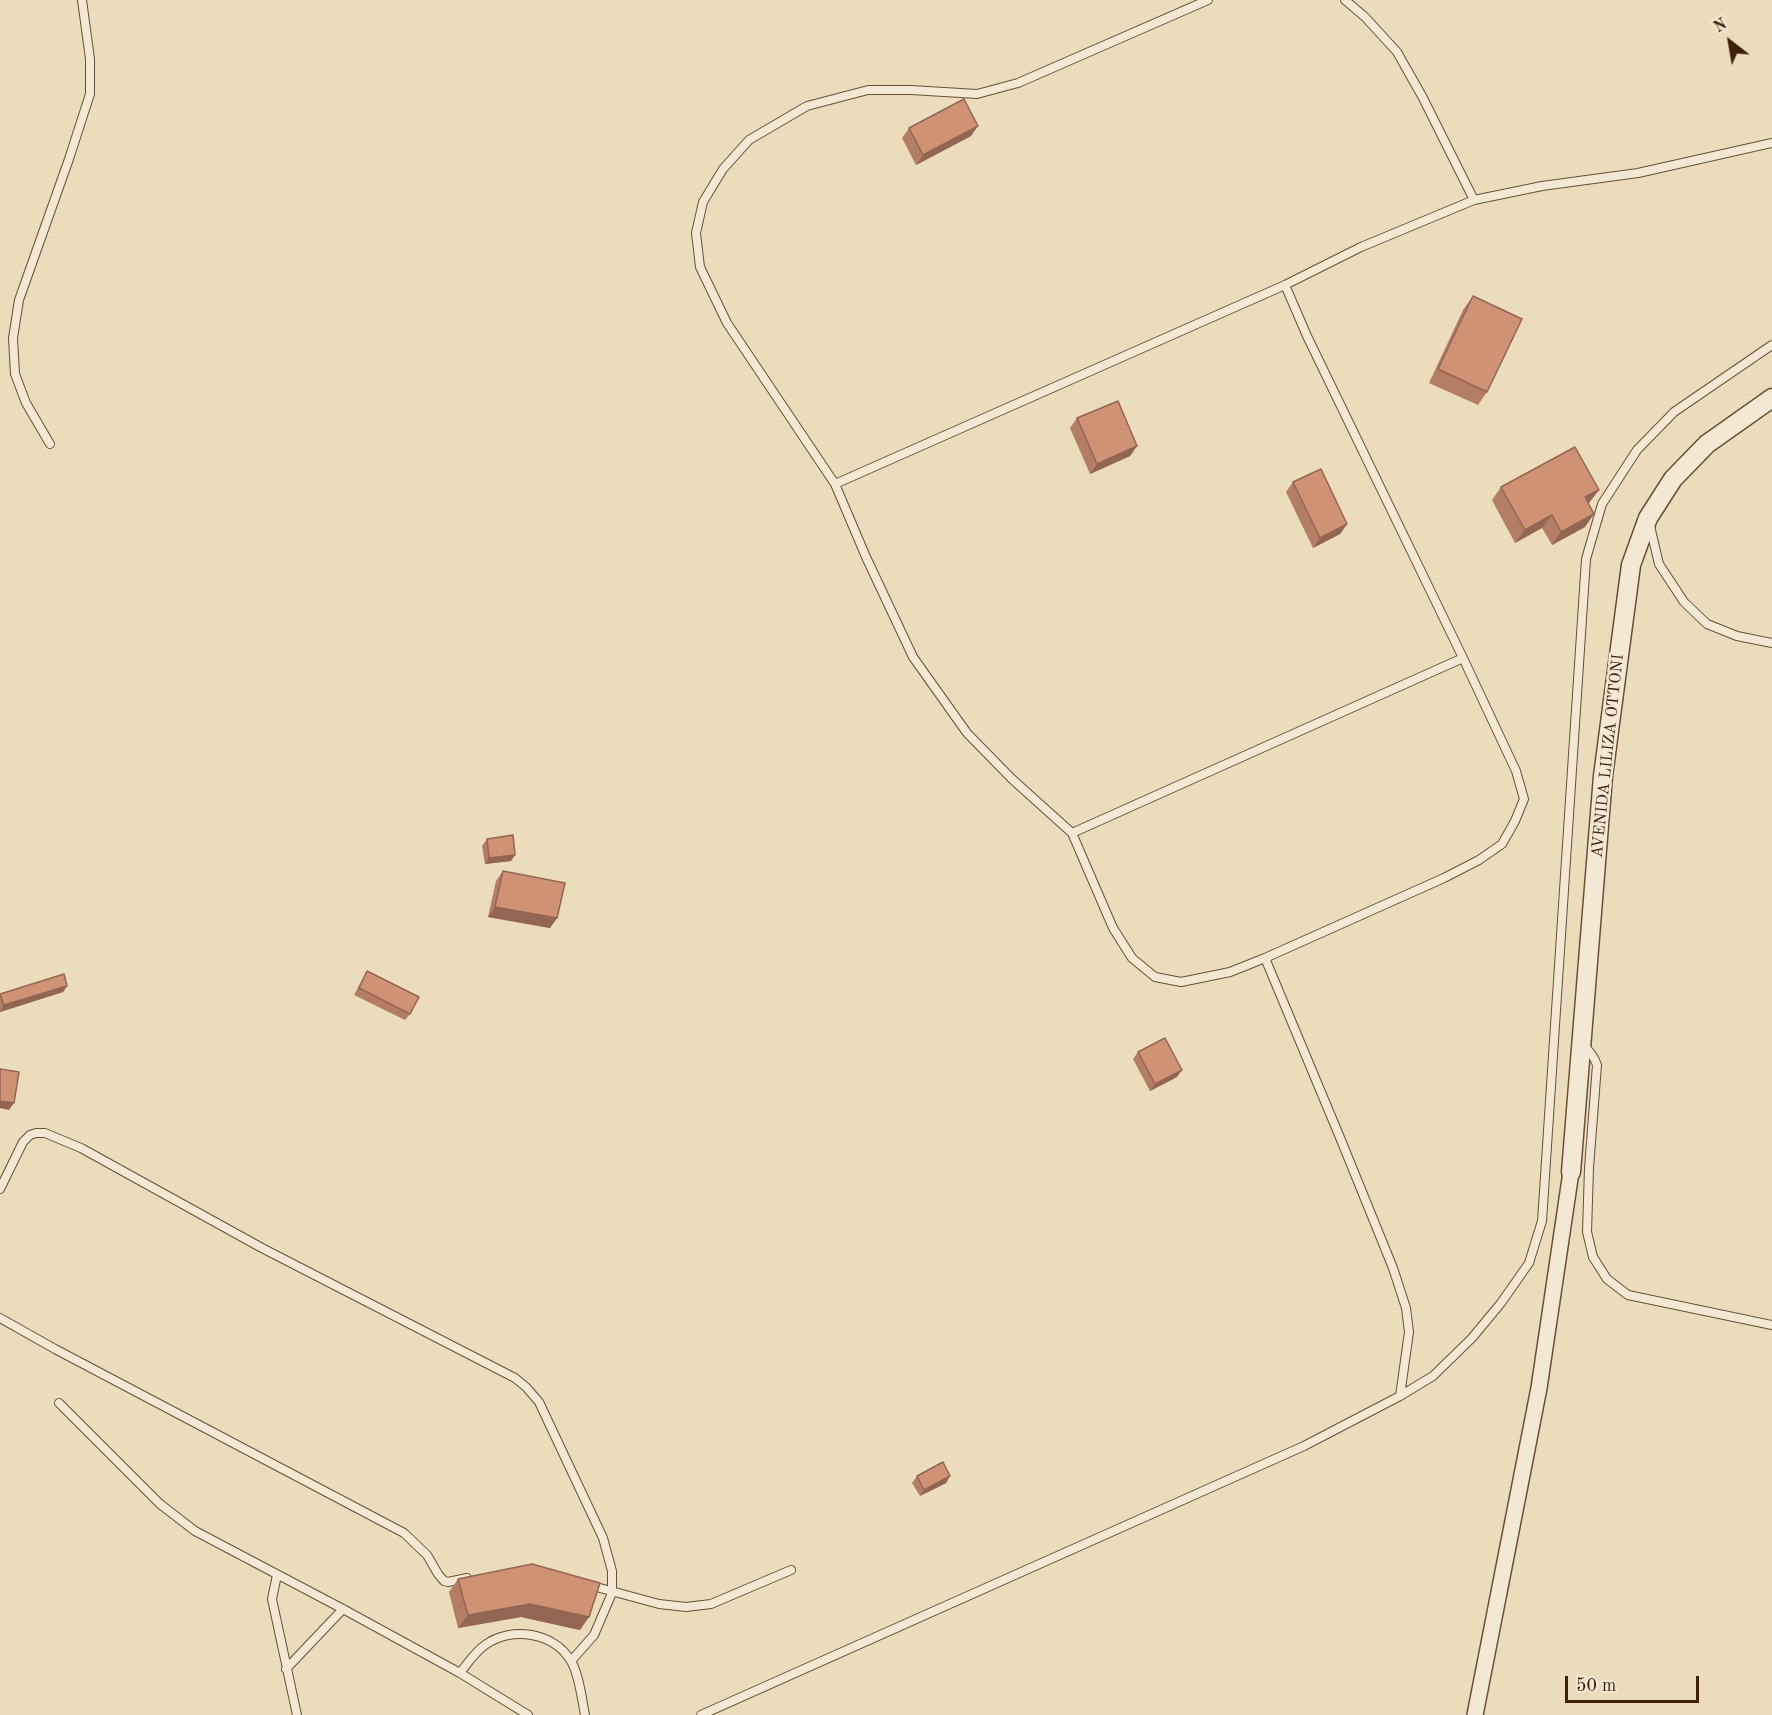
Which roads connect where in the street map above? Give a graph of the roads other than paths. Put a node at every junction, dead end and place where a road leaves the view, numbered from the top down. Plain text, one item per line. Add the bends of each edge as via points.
1 (82, 0) edge
2 (1208, 0) edge
3 (1345, 0) edge
4 (1772, 143) edge
5 (1474, 200) junction
6 (1285, 285) junction
7 (1772, 345) edge
8 (1772, 398) edge
9 (50, 444) dead end
10 (835, 484) junction
11 (1648, 518) junction
12 (1772, 643) edge
13 (1463, 658) junction
14 (1072, 833) junction
15 (1265, 958) junction
16 (1582, 1044) junction
17 (1571, 1172) joint
18 (0, 1189) edge
19 (0, 1318) edge
20 (1772, 1325) edge
21 (1400, 1396) junction
22 (59, 1403) dead end
23 (791, 1570) dead end
24 (277, 1575) junction
25 (479, 1576) edge
26 (578, 1582) edge
27 (612, 1593) junction
28 (343, 1609) junction
29 (571, 1661) junction
30 (286, 1670) junction
31 (460, 1673) junction
32 (297, 1715) edge
33 (528, 1715) edge
34 (585, 1715) edge
35 (701, 1715) edge
36 (1475, 1715) edge

1 - 9 lane via 90,94 19,300 13,338 15,374 26,403
2 - 10 lane via 1018,83 976,94 868,90 807,106 749,140 723,169 703,202 696,233 699,267 727,323
3 - 5 lane via 1397,52
4 - 5 lane via 1638,173
5 - 6 lane via 1362,247
6 - 10 lane
6 - 13 lane
7 - 21 lane via 1674,412 1636,450 1602,504 1586,559 1542,1221 1529,1263 1494,1312 1432,1376
8 - 11 street, AVENIDA LILIZA OTTONI via 1707,444 1673,479
10 - 14 lane via 913,657 967,733
11 - 12 lane via 1659,564 1684,602 1707,624 1737,636
11 - 16 street, AVENIDA LILIZA OTTONI via 1631,565 1603,776
13 - 14 lane
13 - 15 lane via 1516,771 1524,799 1502,844 1444,878
14 - 15 lane via 1113,928 1132,958 1155,977 1181,982 1230,972
15 - 21 lane via 1406,1308 1409,1332
16 - 17 street, AVENIDA LILIZA OTTONI
16 - 20 lane via 1597,1065 1587,1232 1593,1257 1607,1279 1628,1295
17 - 36 street via 1539,1388
18 - 27 lane via 23,1142 30,1135 45,1133 81,1148 262,1248 515,1378 539,1402 603,1538 612,1571
19 - 25 lane via 404,1533 427,1555 444,1581
21 - 35 lane via 1304,1446
22 - 24 lane via 160,1504 195,1530
23 - 27 lane via 711,1604 658,1604
24 - 28 lane
24 - 30 lane via 272,1599
26 - 27 lane
27 - 29 lane via 594,1635
28 - 30 lane
28 - 31 lane
29 - 31 lane via 558,1646 540,1637 502,1636 484,1646
29 - 34 lane
30 - 32 lane
31 - 33 lane

